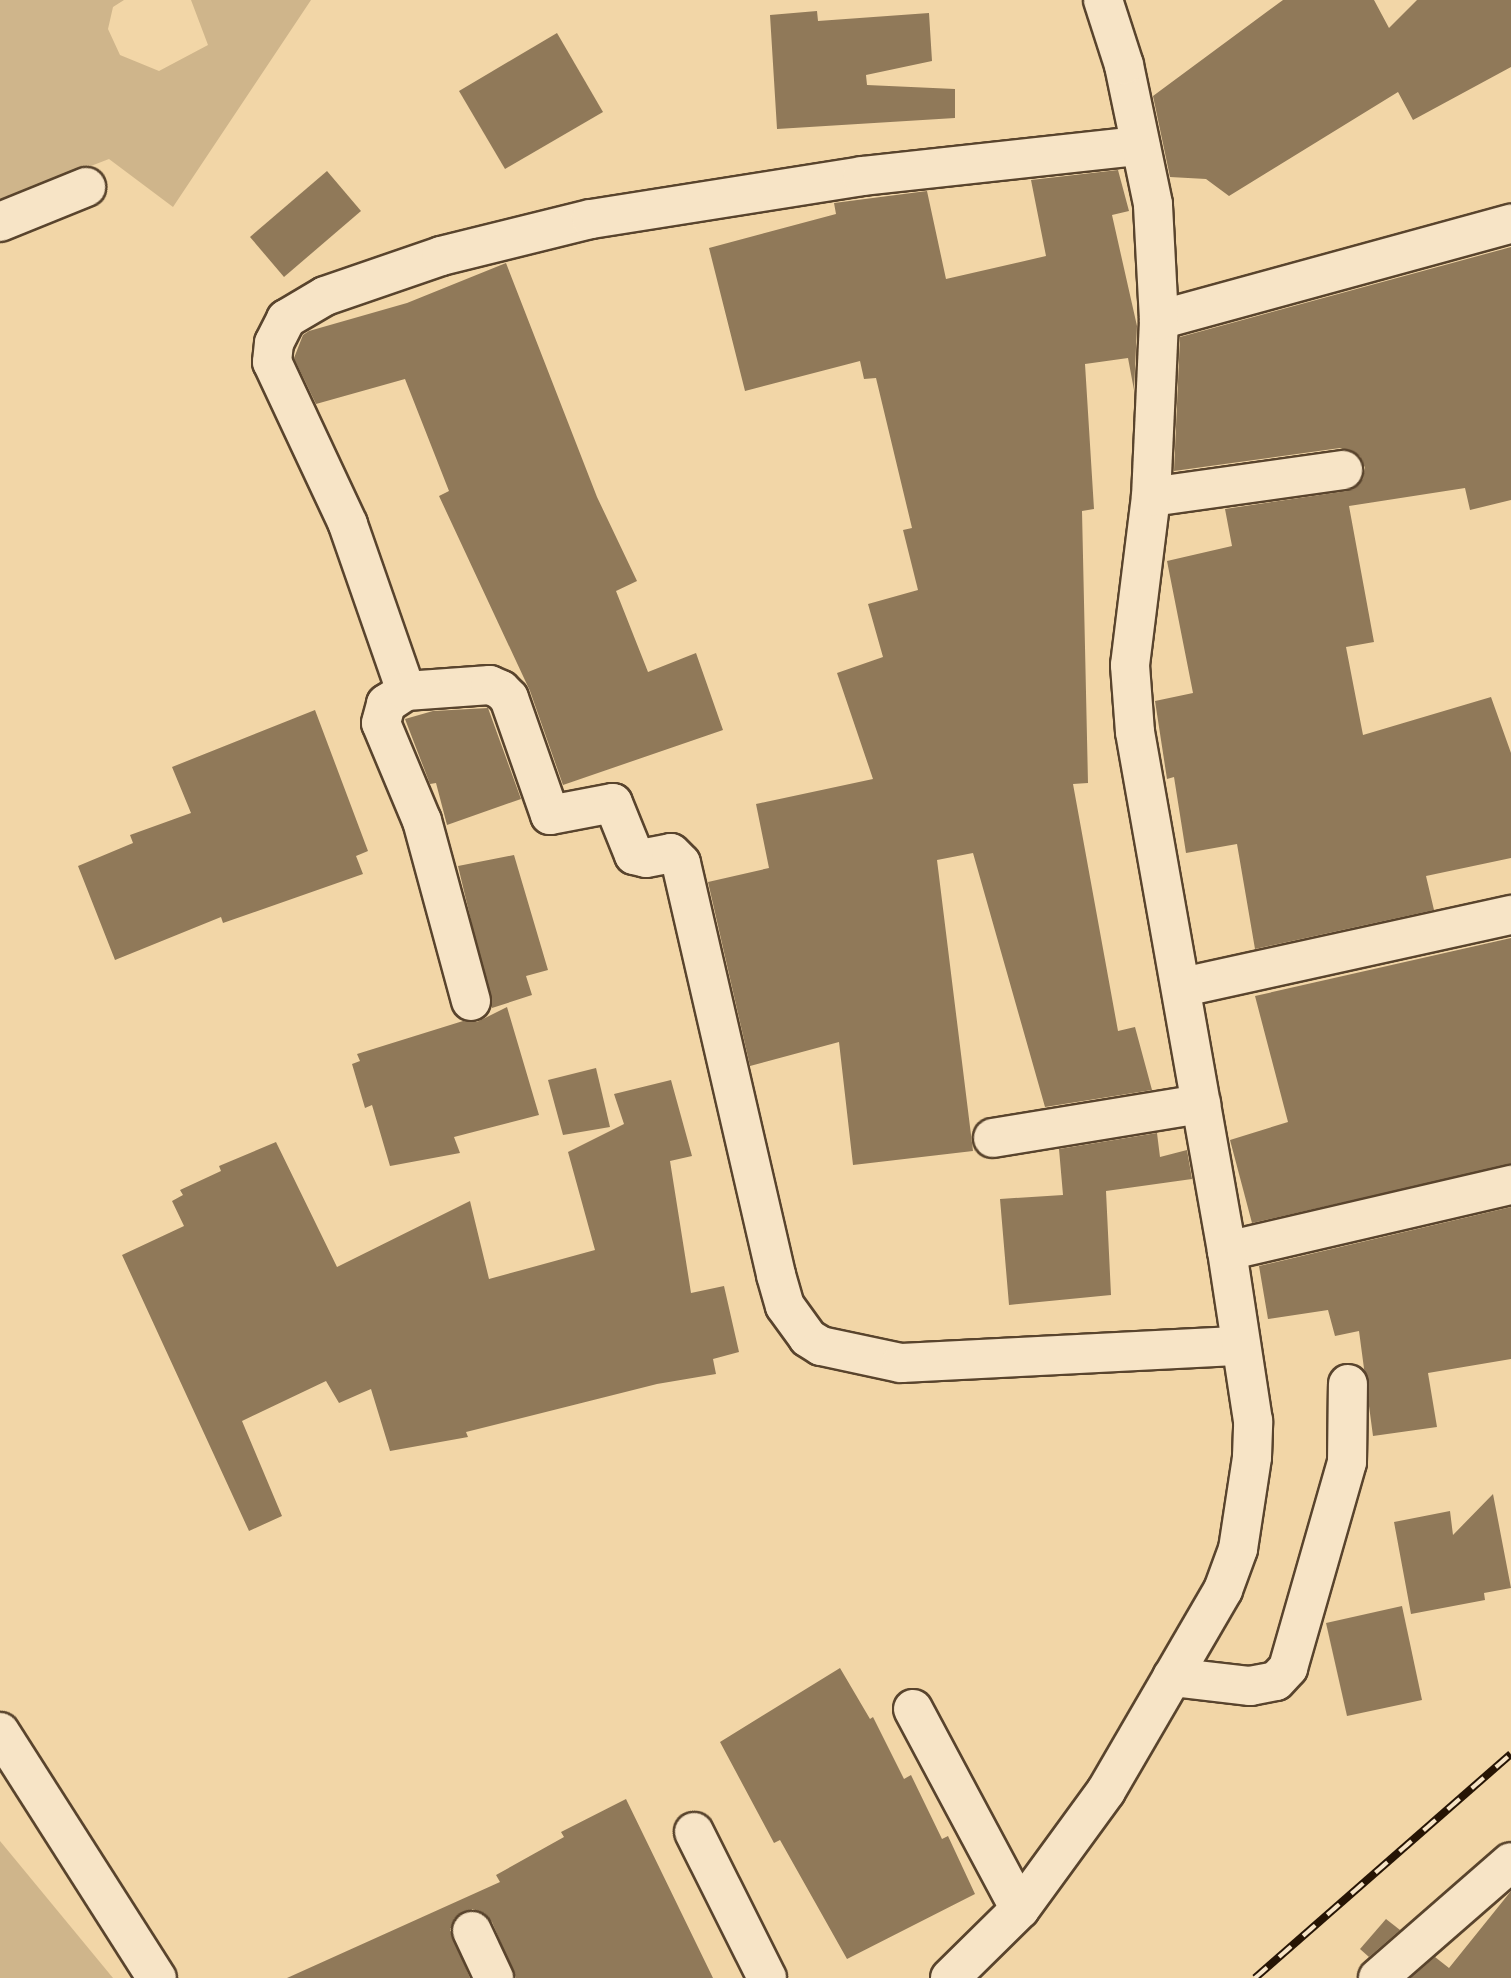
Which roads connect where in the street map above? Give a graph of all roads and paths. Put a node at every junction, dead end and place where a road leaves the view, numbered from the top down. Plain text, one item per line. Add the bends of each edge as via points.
1 (1103, 0) edge
2 (1140, 146) junction
3 (86, 187) dead end
4 (0, 222) edge
5 (1511, 224) edge
6 (1159, 320) junction
7 (1343, 470) dead end
8 (1151, 497) junction
9 (406, 691) junction
10 (1511, 915) edge
11 (1183, 987) junction
12 (471, 1001) dead end
13 (1201, 1104) junction
14 (993, 1138) dead end
15 (1511, 1185) edge
16 (1227, 1251) junction
17 (1241, 1346) junction
18 (1348, 1384) dead end
19 (1172, 1678) junction
20 (913, 1709) dead end
21 (0, 1732) edge
22 (694, 1832) dead end
23 (1511, 1862) edge
24 (1020, 1909) junction
25 (472, 1931) dead end
26 (157, 1978) edge
27 (494, 1978) edge
28 (767, 1978) edge
29 (950, 1978) edge
30 (1378, 1978) edge

1 - 2 street via 1124,65
2 - 6 street via 1153,204
2 - 9 street via 862,176 591,219 441,256 325,296 286,319 274,343 272,362 348,524
3 - 4 street
5 - 6 street
6 - 8 street
7 - 8 street
8 - 11 street via 1130,665 1135,732
9 - 12 street via 386,704 381,723 422,821
9 - 17 street via 490,685 501,690 509,698 551,815 612,803 634,855 671,853 681,863 776,1275 785,1307 808,1338 821,1346 901,1363
10 - 11 street
11 - 13 street
13 - 14 street
13 - 16 street
15 - 16 street
16 - 17 street
17 - 19 street via 1253,1421 1238,1549 1223,1590
18 - 19 street via 1347,1461 1288,1668 1276,1681 1250,1686
19 - 24 street via 1106,1791
20 - 24 street
21 - 26 street
22 - 28 street
23 - 30 street
24 - 29 street
25 - 27 street

